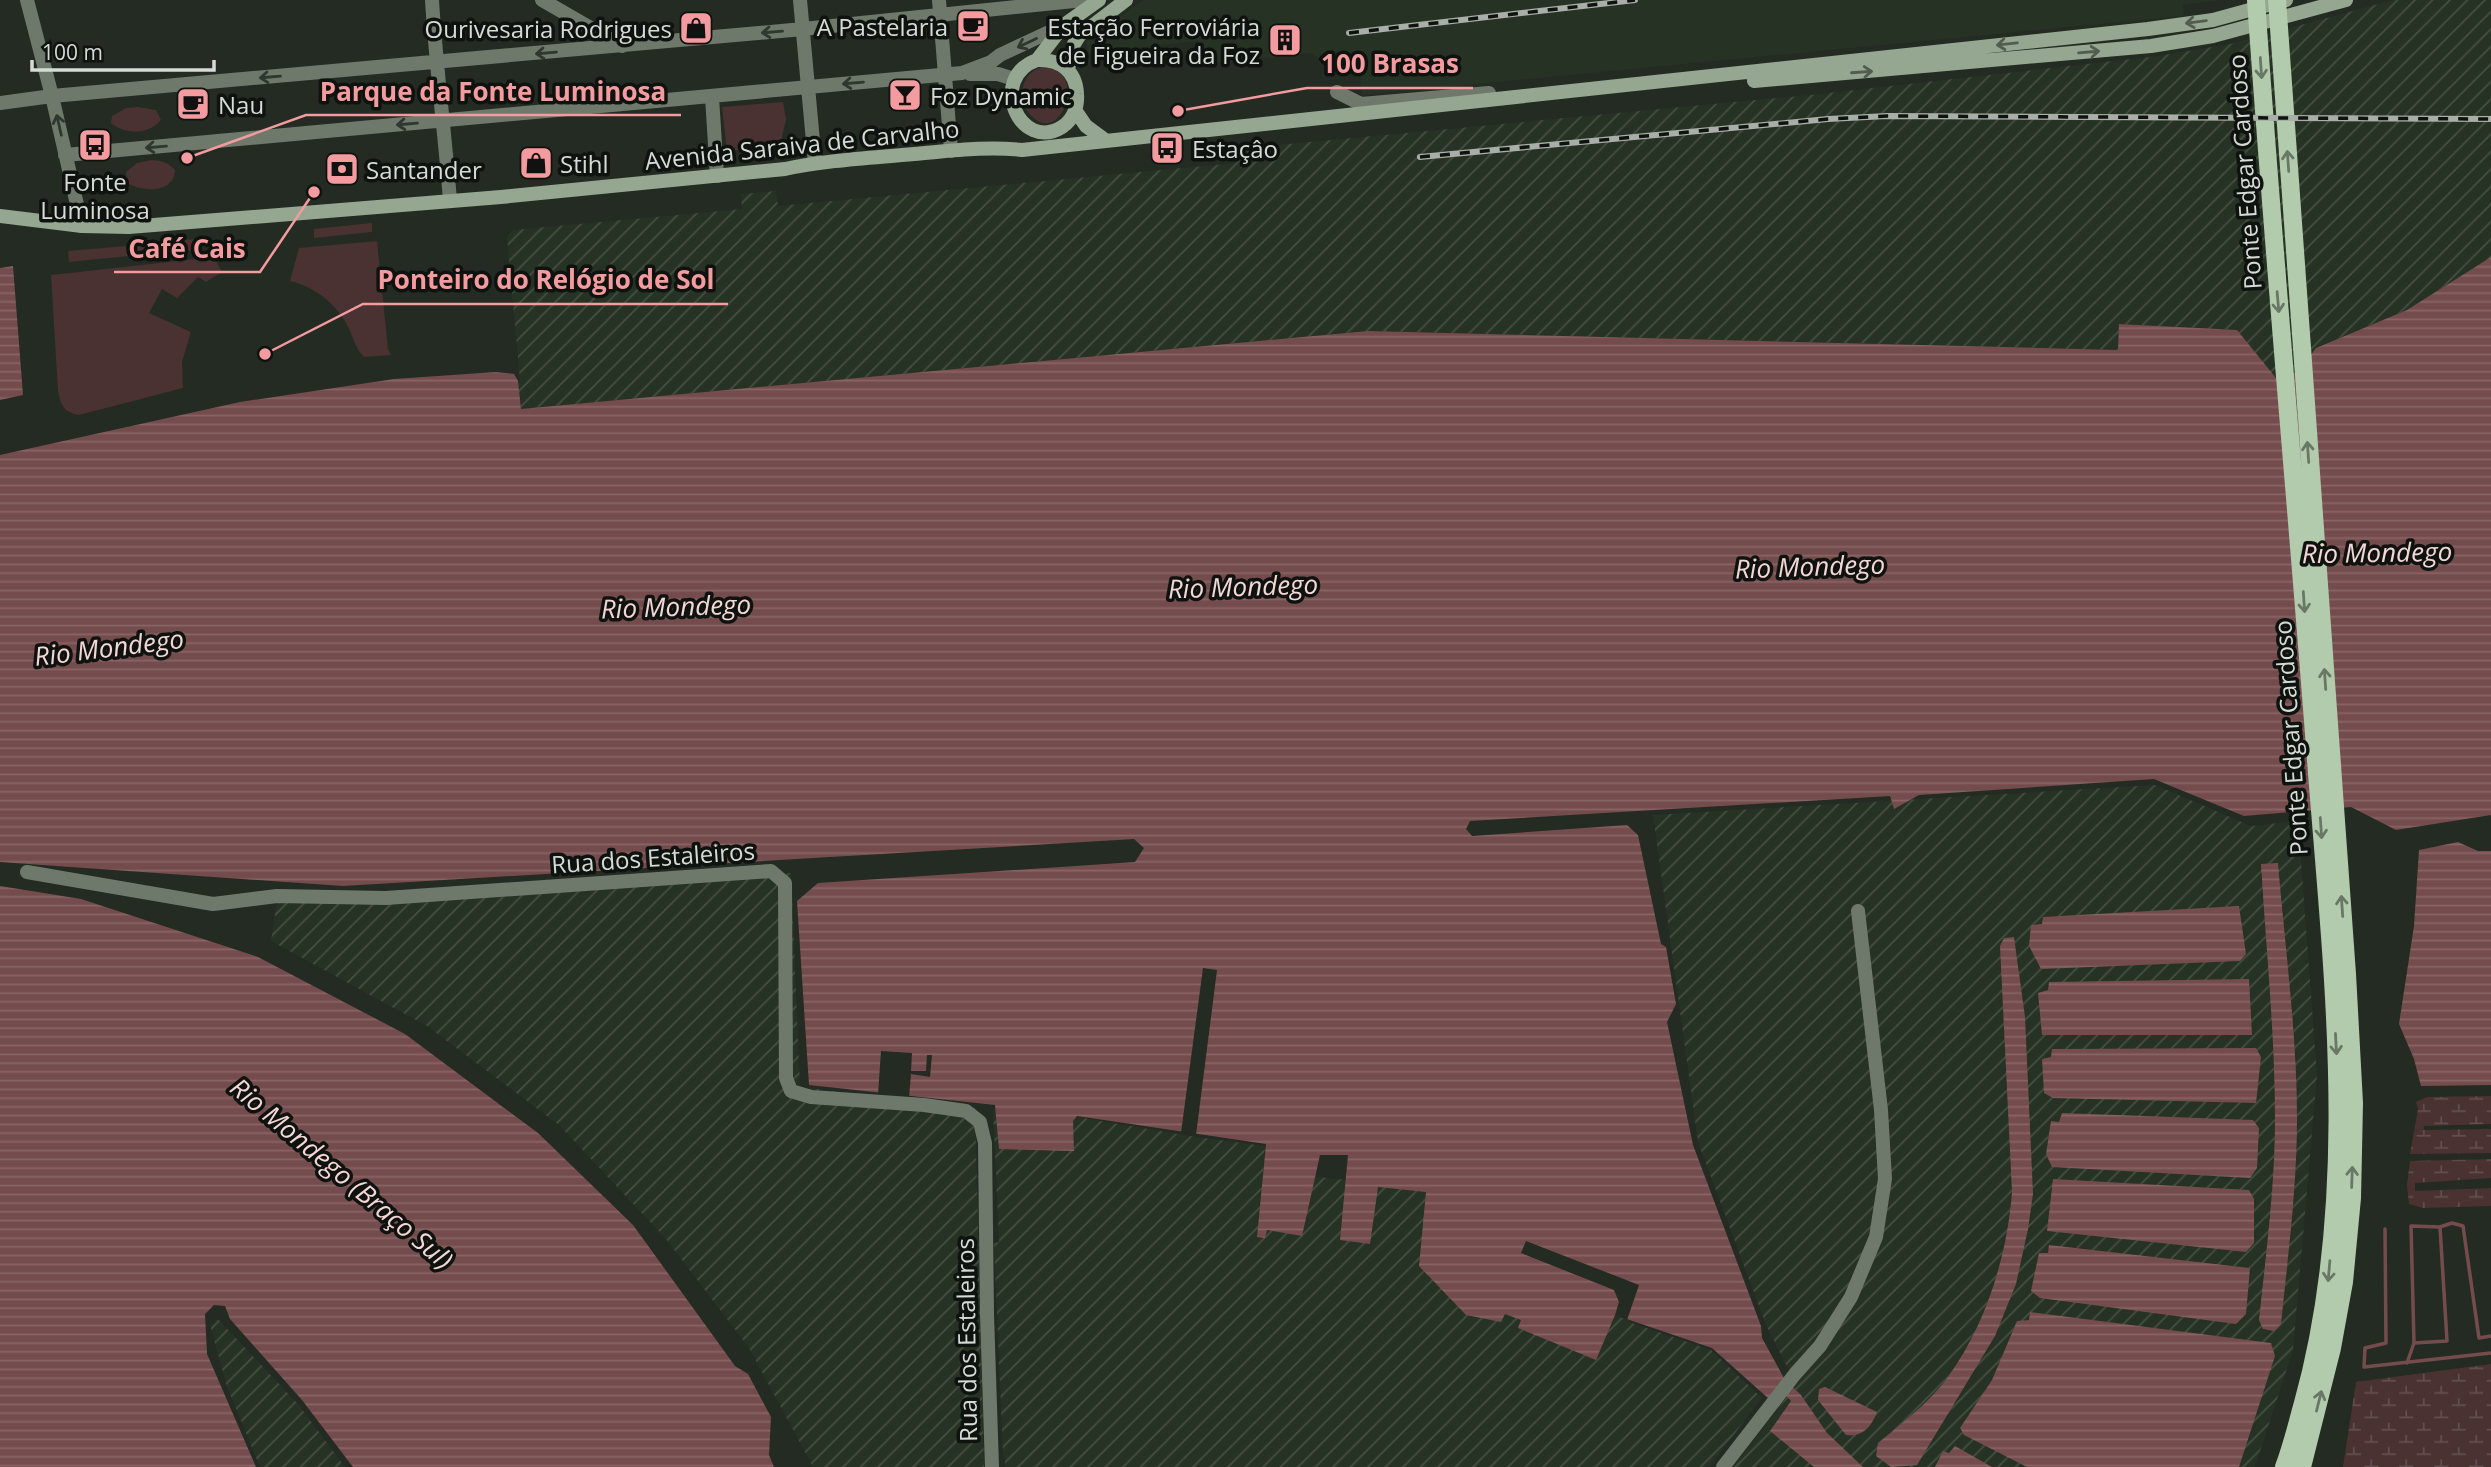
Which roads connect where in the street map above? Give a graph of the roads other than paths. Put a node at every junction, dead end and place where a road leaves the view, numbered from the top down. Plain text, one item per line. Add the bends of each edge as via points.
1 (27, 0) edge
2 (432, 0) edge
3 (542, 0) edge
4 (800, 0) edge
5 (939, 0) edge
6 (1074, 0) edge
7 (1084, 0) edge
8 (1100, 0) edge
9 (1126, 0) edge
10 (2256, 0) edge
11 (2277, 0) edge
12 (2286, 0) edge
13 (2346, 0) edge
14 (940, 16) junction
15 (1064, 25) junction
16 (803, 29) junction
17 (622, 46) junction
18 (991, 62) junction
19 (1031, 62) junction
20 (435, 63) junction
21 (1068, 69) junction
22 (962, 74) junction
23 (946, 75) junction
24 (1014, 79) junction
25 (808, 87) junction
26 (1338, 92) dead end
27 (52, 96) junction
28 (712, 97) junction
29 (1525, 97) junction
30 (0, 103) edge
31 (1075, 110) junction
32 (1018, 120) junction
33 (444, 121) junction
34 (1051, 131) junction
35 (1105, 140) junction
36 (997, 147) junction
37 (951, 151) junction
38 (65, 155) junction
39 (815, 163) junction
40 (716, 176) junction
41 (450, 201) junction
42 (0, 216) edge
43 (82, 226) junction
44 (27, 872) dead end
45 (1858, 911) dead end
46 (992, 1467) edge
47 (1723, 1467) edge
48 (2284, 1467) edge
49 (2302, 1467) edge

1 - 27 street
2 - 20 street
3 - 17 street
4 - 16 street
5 - 14 street
6 - 7 street
6 - 14 street
8 - 15 main road
9 - 21 main road via 1079,36
10 -> 48 main road, Ponte Edgar Cardoso via 2338,1084 2329,1279 2318,1351
49 -> 11 main road, Ponte Edgar Cardoso via 2344,1282 2354,1102
12 -> 29 main road via 2213,20 2148,29
29 -> 13 main road via 2151,46 2213,36
14 - 16 street
14 - 23 street
15 -> 18 street
15 - 19 main road
16 -> 17 street
16 - 25 street
17 -> 20 street
18 - 19 street
18 - 22 street
19 - 21 main road via 1053,61
19 - 24 main road
20 -> 27 street
20 - 33 street
21 - 31 main road via 1077,89
22 - 23 street
22 - 24 street
23 -> 25 street
23 - 37 street
24 - 32 main road
25 - 28 street
25 - 39 street
26 - 29 street via 1361,104 1498,92
27 - 30 street
38 -> 27 street
28 - 33 street
28 - 40 street
29 - 35 main road, Avenida Saraiva de Carvalho
31 - 34 main road via 1072,118
31 - 35 main road via 1086,126
32 - 34 main road via 1026,127
32 - 36 main road via 1009,143
33 -> 38 street
33 - 41 street
34 - 35 main road
34 - 36 main road via 1019,145
35 - 36 main road, Avenida Saraiva de Carvalho via 1022,150
36 - 37 main road, Avenida Saraiva de Carvalho
37 - 39 main road, Avenida Saraiva de Carvalho
38 - 43 street
39 - 40 main road, Avenida Saraiva de Carvalho
40 - 41 main road, Avenida Saraiva de Carvalho
41 - 43 main road, Avenida Saraiva de Carvalho via 129,227
42 - 43 main road, Avenida Saraiva de Carvalho
44 - 46 street, Rua dos Estaleiros via 213,904 277,895 386,898 771,871 785,883 786,1078 791,1091 811,1097 966,1111 980,1122 985,1143
45 - 47 street via 1885,1179 1875,1237 1851,1297 1820,1346

